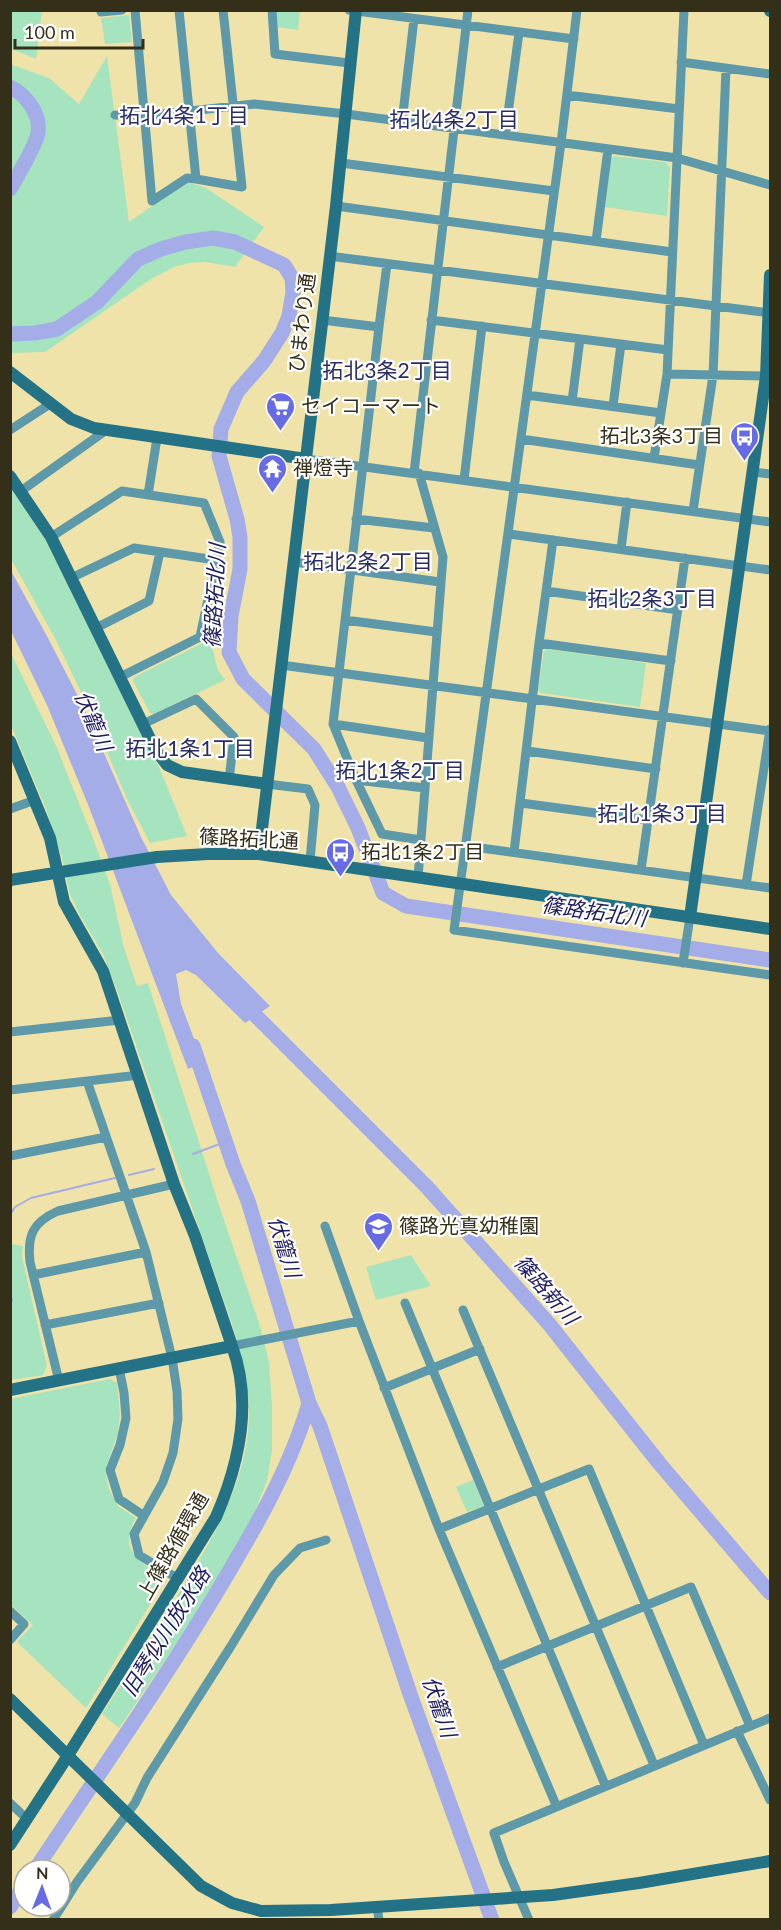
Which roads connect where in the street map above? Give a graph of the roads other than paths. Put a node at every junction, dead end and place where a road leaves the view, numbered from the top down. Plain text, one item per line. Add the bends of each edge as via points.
1 (122, 10) edge
2 (135, 10) edge
3 (179, 10) edge
4 (224, 10) edge
5 (272, 10) edge
6 (349, 10) edge
7 (468, 10) edge
8 (577, 10) edge
9 (684, 10) edge
10 (356, 11) edge
11 (101, 12) dead end
12 (414, 20) junction
13 (467, 26) junction
14 (519, 33) junction
15 (574, 39) junction
16 (681, 62) junction
17 (350, 63) junction
18 (726, 69) junction
19 (771, 74) edge
20 (567, 95) junction
21 (232, 107) junction
22 (679, 110) junction
23 (189, 111) junction
24 (346, 114) junction
25 (116, 115) dead end
26 (144, 116) junction
27 (402, 122) junction
28 (453, 129) junction
29 (505, 135) junction
30 (561, 143) junction
31 (608, 149) junction
32 (677, 158) junction
33 (340, 163) junction
34 (722, 171) junction
35 (448, 177) junction
36 (196, 179) junction
37 (771, 185) edge
38 (554, 191) junction
39 (336, 206) junction
40 (443, 222) junction
41 (549, 235) junction
42 (596, 241) junction
43 (672, 252) junction
44 (329, 256) junction
45 (387, 264) junction
46 (437, 270) junction
47 (771, 275) edge
48 (541, 284) junction
49 (670, 300) junction
50 (717, 306) junction
51 (770, 313) edge
52 (322, 320) junction
53 (431, 320) junction
54 (482, 326) junction
55 (379, 327) junction
56 (535, 333) junction
57 (580, 339) junction
58 (621, 344) junction
59 (668, 350) junction
60 (10, 372) edge
61 (667, 374) junction
62 (713, 375) junction
63 (768, 376) edge
64 (527, 395) junction
65 (572, 400) junction
66 (50, 404) junction
67 (613, 406) junction
68 (661, 413) junction
69 (10, 430) edge
70 (105, 431) junction
71 (157, 438) junction
72 (521, 439) junction
73 (654, 458) junction
74 (306, 459) junction
75 (699, 465) junction
76 (363, 466) junction
77 (753, 472) junction
78 (417, 473) junction
79 (771, 474) edge
80 (10, 476) edge
81 (464, 480) junction
82 (515, 487) junction
83 (21, 491) junction
84 (148, 495) junction
85 (627, 502) junction
86 (693, 511) junction
87 (746, 518) junction
88 (356, 519) junction
89 (771, 522) edge
90 (434, 528) junction
91 (509, 534) junction
92 (51, 537) junction
93 (553, 540) junction
94 (621, 549) junction
95 (160, 552) junction
96 (685, 558) junction
97 (216, 560) junction
98 (294, 562) junction
99 (740, 566) junction
100 (350, 570) junction
101 (771, 570) edge
102 (71, 578) junction
103 (440, 582) junction
104 (546, 591) junction
105 (678, 610) junction
106 (345, 620) junction
107 (96, 628) junction
108 (436, 632) junction
109 (539, 643) junction
110 (671, 661) junction
111 (281, 665) junction
112 (338, 672) junction
113 (120, 677) junction
114 (432, 685) junction
115 (487, 692) junction
116 (532, 698) junction
117 (663, 716) junction
118 (143, 724) junction
119 (333, 724) junction
120 (718, 724) junction
121 (770, 730) edge
122 (428, 738) junction
123 (12, 748) edge
124 (527, 751) junction
125 (656, 769) junction
126 (229, 780) junction
127 (356, 780) junction
128 (267, 784) junction
129 (424, 788) junction
130 (35, 800) junction
131 (521, 803) junction
132 (10, 809) edge
133 (648, 820) junction
134 (421, 840) junction
135 (466, 846) junction
136 (514, 852) junction
137 (259, 854) junction
138 (310, 861) junction
139 (641, 870) junction
140 (58, 873) junction
141 (418, 878) junction
142 (695, 878) junction
143 (10, 880) edge
144 (460, 884) junction
145 (746, 885) junction
146 (771, 888) edge
147 (690, 917) junction
148 (771, 929) edge
149 (683, 961) junction
150 (771, 975) edge
151 (120, 1020) junction
152 (10, 1032) edge
153 (139, 1075) junction
154 (87, 1081) junction
155 (10, 1090) edge
156 (106, 1137) junction
157 (10, 1156) edge
158 (174, 1184) junction
159 (127, 1196) junction
160 (325, 1226) dead end
161 (147, 1252) junction
162 (33, 1275) junction
163 (159, 1303) junction
164 (405, 1303) dead end
165 (463, 1310) dead end
166 (359, 1321) junction
167 (45, 1325) junction
168 (232, 1346) junction
169 (480, 1349) junction
170 (172, 1358) junction
171 (119, 1368) junction
172 (433, 1369) junction
173 (58, 1381) junction
174 (384, 1389) junction
175 (10, 1390) edge
176 (537, 1490) junction
177 (490, 1509) junction
178 (144, 1516) junction
179 (439, 1529) junction
180 (326, 1540) dead end
181 (177, 1578) junction
182 (645, 1605) junction
183 (10, 1611) edge
184 (595, 1627) junction
185 (10, 1640) edge
186 (547, 1647) junction
187 (498, 1667) junction
188 (10, 1699) edge
189 (771, 1718) edge
190 (750, 1726) junction
191 (737, 1731) junction
192 (704, 1745) junction
193 (67, 1754) junction
194 (654, 1766) junction
195 (605, 1785) junction
196 (771, 1800) edge
197 (10, 1803) edge
198 (556, 1805) junction
199 (122, 1809) junction
200 (27, 1819) junction
201 (10, 1845) edge
202 (771, 1861) edge
203 (517, 1898) junction
204 (378, 1913) edge
205 (53, 1920) edge
206 (529, 1920) edge

1 - 11 street
2 - 26 street
3 - 23 street
4 - 21 street
5 - 17 street via 275,54
6 - 10 street
7 - 13 street
8 - 15 street
9 - 16 street
10 - 12 street
10 - 17 street, ひまわり通
12 - 13 street
12 - 27 street
13 - 14 street
13 - 28 street
14 - 15 street
14 - 29 street
15 - 20 street
16 - 18 street
16 - 22 street
17 - 24 street, ひまわり通
18 - 19 street
18 - 34 street
20 - 22 street
20 - 30 street
21 - 23 street
21 - 24 street via 254,104
21 - 36 street via 242,187
22 - 32 street
23 - 26 street
23 - 36 street
24 - 27 street
24 - 33 street, ひまわり通
25 - 26 street
26 - 36 street via 152,201 187,178
27 - 28 street
28 - 29 street
28 - 35 street
29 - 30 street
30 - 31 street
30 - 38 street
31 - 32 street
31 - 42 street
32 - 34 street
32 - 43 street
33 - 35 street
33 - 39 street, ひまわり通
34 - 37 street
34 - 50 street
35 - 38 street
35 - 40 street
38 - 41 street
39 - 40 street
39 - 44 street, ひまわり通
40 - 41 street
40 - 46 street
41 - 42 street
41 - 48 street
42 - 43 street
43 - 49 street
44 - 45 street
44 - 52 street, ひまわり通
45 - 46 street
45 - 55 street
46 - 48 street
46 - 53 street
47 - 51 street
48 - 49 street
48 - 56 street
49 - 50 street
49 - 59 street
50 - 51 street
50 - 62 street
51 - 63 street
52 - 55 street
52 - 74 street, ひまわり通
53 - 54 street
53 - 78 street
54 - 56 street
54 - 81 street
55 - 76 street
56 - 57 street
56 - 64 street
57 - 58 street
57 - 65 street
58 - 59 street
58 - 67 street
59 - 61 street
60 - 66 street
61 - 62 street
61 - 68 street
62 - 63 street
62 - 75 street
63 - 77 street
64 - 65 street
64 - 72 street
65 - 67 street
66 - 69 street
66 - 70 street via 71,419
67 - 68 street
68 - 73 street
70 - 71 street
70 - 83 street
71 - 74 street
71 - 84 street
72 - 73 street
72 - 82 street
73 - 75 street
74 - 76 street
74 - 98 street, ひまわり通
75 - 86 street
76 - 78 street
76 - 88 street
77 - 79 street
77 - 87 street
78 - 81 street
78 - 90 street
80 - 83 street
81 - 82 street
82 - 85 street
82 - 91 street
83 - 92 street
84 - 92 street via 122,491
84 - 97 street via 204,503 220,542
85 - 86 street
85 - 94 street
86 - 87 street
87 - 89 street
87 - 99 street
88 - 90 street
88 - 100 street
90 - 103 street via 442,557
91 - 93 street
91 - 115 street
92 - 102 street
93 - 94 street
93 - 104 street
94 - 96 street
95 - 97 street
95 - 102 street via 134,548
95 - 107 street via 149,601
96 - 99 street
96 - 105 street
97 - 113 street via 200,638
98 - 100 street
98 - 111 street, ひまわり通
99 - 101 street
99 - 120 street
100 - 103 street
100 - 106 street
102 - 107 street
103 - 108 street
104 - 105 street
104 - 109 street
105 - 110 street
106 - 108 street
106 - 112 street
107 - 113 street
108 - 114 street
109 - 110 street
109 - 116 street
110 - 117 street
111 - 112 street
111 - 128 street, ひまわり通
112 - 114 street
112 - 119 street
113 - 118 street
114 - 115 street
114 - 122 street
115 - 116 street
115 - 135 street
116 - 117 street
116 - 124 street
117 - 120 street
117 - 125 street
118 - 126 street via 167,765 182,772
118 - 126 street via 196,699 234,737
119 - 122 street
119 - 127 street
120 - 121 street
120 - 142 street
121 - 145 street
122 - 129 street
123 - 130 street, 上篠路循環通
124 - 125 street
124 - 131 street
125 - 133 street
126 - 128 street
127 - 129 street
127 - 134 street via 382,834
128 - 137 street, ひまわり通
128 - 138 street via 308,789 315,806
129 - 134 street
130 - 132 street
130 - 140 street, 上篠路循環通
131 - 133 street
131 - 136 street
133 - 139 street
134 - 141 street
135 - 136 street
135 - 144 street
136 - 139 street
137 - 138 street, 篠路拓北通
137 - 140 street, 篠路拓北通 via 156,857
138 - 141 street, 篠路拓北通
139 - 142 street
140 - 143 street, 篠路拓北通
140 - 151 street, 上篠路循環通 via 64,902 103,971
141 - 144 street, 篠路拓北通
142 - 145 street
142 - 147 street
144 - 147 street, 篠路拓北通
144 - 149 street via 454,930
145 - 146 street
147 - 148 street, 篠路拓北通
147 - 149 street
149 - 150 street
151 - 152 street
151 - 153 street, 上篠路循環通
153 - 154 street
153 - 158 street, 上篠路循環通
154 - 155 street
154 - 156 street
156 - 157 street
156 - 159 street
158 - 159 street
158 - 168 street, 上篠路循環通
159 - 161 street
159 - 162 street via 58,1210 44,1217 30,1237
160 - 166 street
161 - 162 street
161 - 163 street
162 - 167 street
163 - 167 street
163 - 170 street
164 - 172 street
165 - 169 street
166 - 168 street
166 - 174 street
167 - 173 street
168 - 170 street
168 - 181 street, 上篠路循環通 via 241,1387 237,1458 216,1517
169 - 172 street
169 - 176 street
170 - 171 street
170 - 178 street via 178,1419 173,1453 164,1482
171 - 173 street
171 - 178 street via 126,1418 110,1470 119,1499
172 - 174 street
172 - 177 street
173 - 175 street
174 - 179 street
176 - 177 street
176 - 182 street via 589,1469
176 - 184 street
177 - 179 street
177 - 186 street
178 - 181 street via 135,1534 139,1555
179 - 187 street
180 - 199 street via 300,1548 274,1575 135,1803
181 - 193 street, 上篠路循環通
182 - 184 street
182 - 190 street via 691,1587
182 - 192 street
183 - 185 street via 24,1624
184 - 186 street
184 - 194 street
186 - 187 street
186 - 195 street
187 - 198 street
188 - 193 street
189 - 190 street
190 - 191 street
191 - 192 street
191 - 196 street
192 - 194 street
193 - 199 street
193 - 200 street, 上篠路循環通
194 - 195 street
195 - 198 street
197 - 200 street
198 - 203 street via 494,1833
199 - 204 street via 201,1886 232,1903 261,1911
199 - 205 street
200 - 201 street, 上篠路循環通
202 - 203 street via 639,1884
203 - 204 street via 458,1901
203 - 206 street

